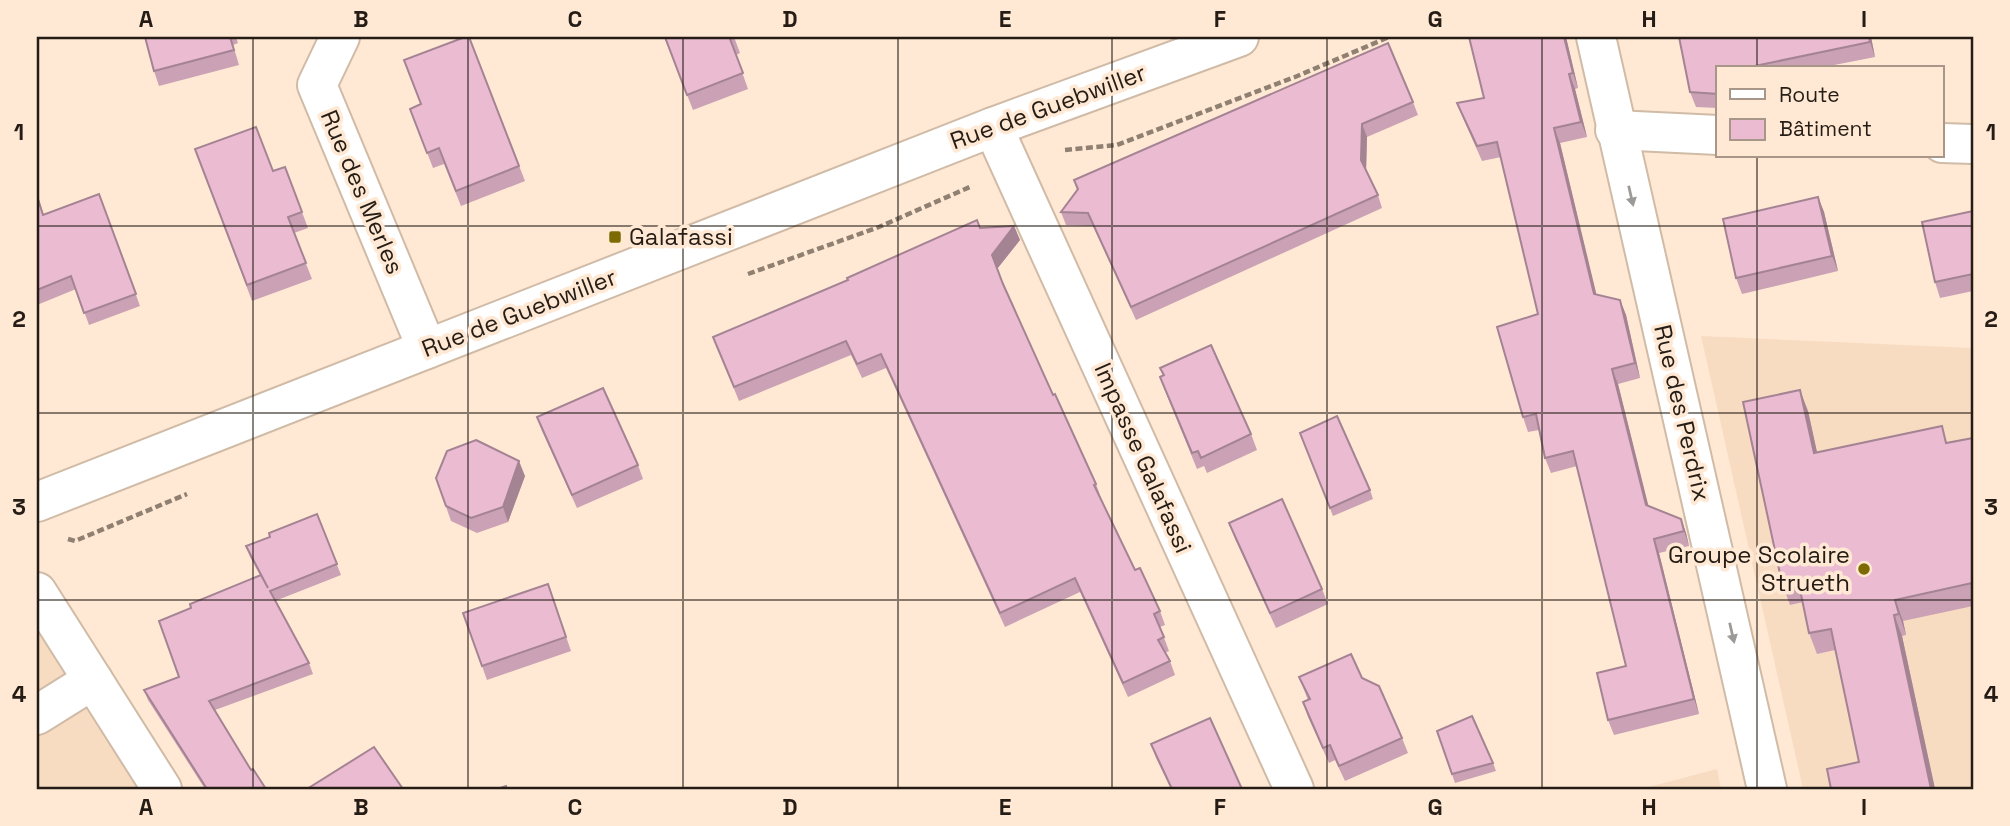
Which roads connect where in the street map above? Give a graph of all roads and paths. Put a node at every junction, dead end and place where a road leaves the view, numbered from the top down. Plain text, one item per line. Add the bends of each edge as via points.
1 (340, 37) edge
2 (1239, 37) edge
3 (1389, 37) edge
4 (1596, 37) edge
5 (993, 127) junction
6 (1615, 130) junction
7 (1716, 135) edge
8 (1944, 143) edge
9 (1973, 144) edge
10 (1012, 170) junction
11 (744, 275) dead end
12 (427, 349) junction
13 (198, 489) dead end
14 (37, 502) edge
15 (62, 537) dead end
16 (37, 592) edge
17 (93, 680) junction
18 (37, 715) edge
19 (162, 789) edge
20 (1294, 789) edge
21 (1767, 789) edge

1 - 12 street, Rue des Merles via 317,85
2 - 5 street, Rue de Guebwiller
3 - 10 path via 1117,145 1068,149
4 - 6 street, Rue des Perdrix
5 - 10 street, Impasse Galafassi
5 - 12 street, Rue de Guebwiller
6 - 7 street
6 -> 21 street, Rue des Perdrix
8 - 9 street
10 - 11 path via 879,227
10 - 20 street, Impasse Galafassi
12 - 14 street, Rue de Guebwiller
13 - 15 path via 75,541
16 - 17 street
17 - 18 street
17 - 19 street

